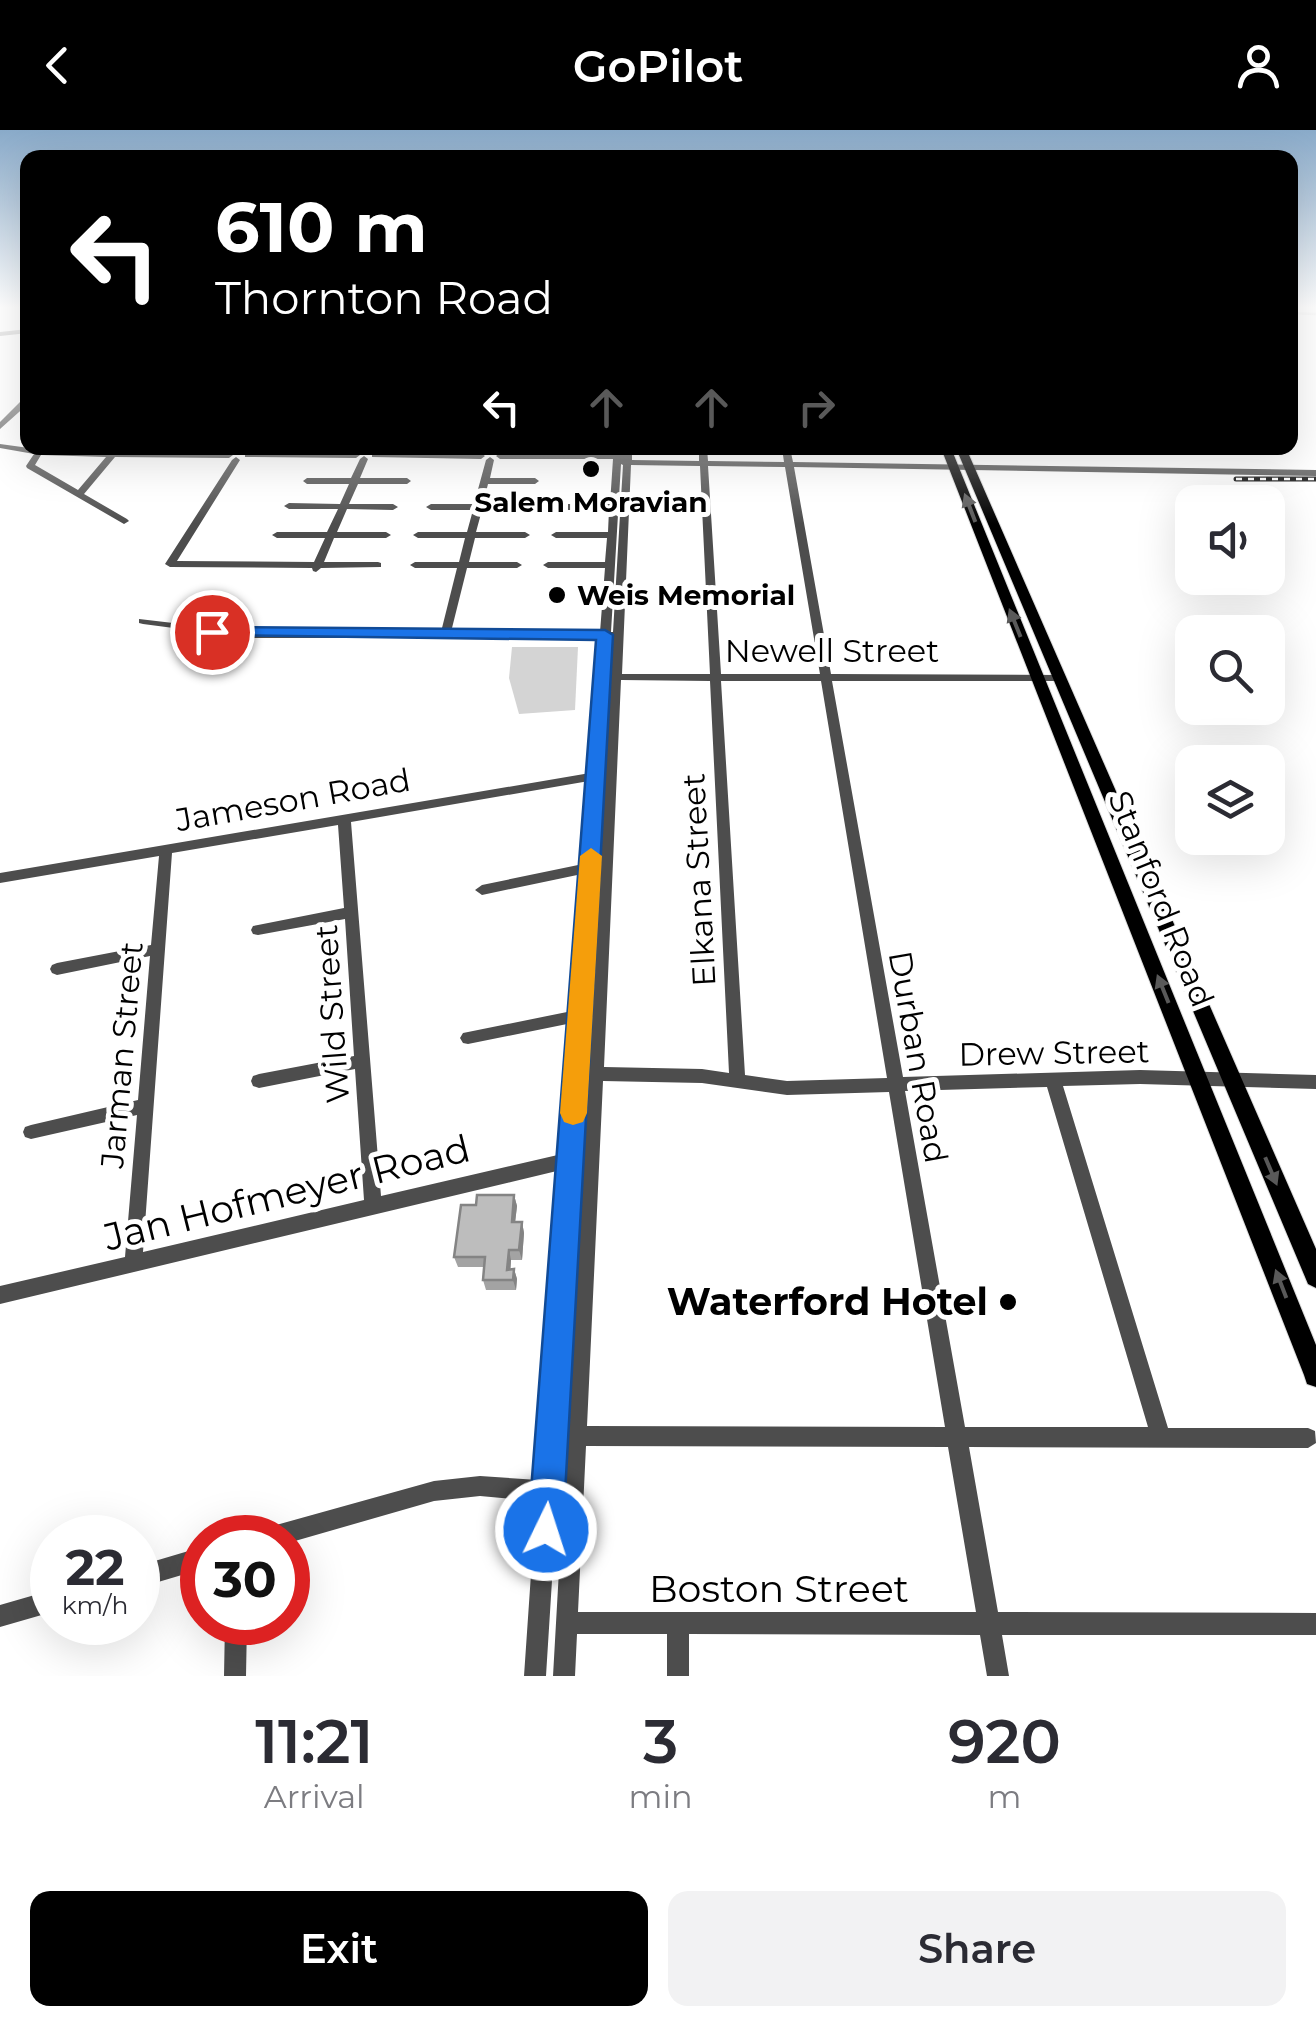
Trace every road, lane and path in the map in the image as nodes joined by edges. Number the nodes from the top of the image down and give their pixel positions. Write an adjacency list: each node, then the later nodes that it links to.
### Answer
1 (20, 407): 2 (street)
2 (0, 428)
3 (37, 455): 22 (street)
4 (111, 455): 22 (street)
5 (239, 455): 46 (street)
6 (366, 455): 17 (street)
7 (491, 455): 20 (street)
8 (622, 455): 13 (street); 30 (street); 49 (street)
9 (703, 455): 13 (street, Elkana Street)
10 (786, 455): 13 (street); 14 (street); 52 (street, Durban Road)
11 (949, 455): 14 (main road, Stanford Road)
12 (965, 455): 15 (main road, Stanford Road)
13 (704, 464): 51 (street, Elkana Street)
14 (953, 466): 15 (street); 53 (main road, Stanford Road, one-way to 14)
15 (970, 468): 16 (street); 54 (main road, Stanford Road)
16 (1316, 473)
17 (354, 480): 18 (street); 19 (street); 24 (street)
18 (308, 481)
19 (407, 481)
20 (484, 481): 21 (street); 27 (street)
21 (535, 481)
22 (80, 493): 31 (street)
23 (290, 506): 24 (street)
24 (343, 507): 25 (street); 32 (street)
25 (393, 507)
26 (431, 507): 27 (street)
27 (478, 507): 28 (street); 34 (street)
28 (527, 507)
29 (566, 507): 30 (street)
30 (614, 507): 39 (street)
31 (124, 522)
32 (331, 534): 33 (street); 35 (street); 46 (street)
33 (386, 534)
34 (471, 534): 36 (street); 37 (street); 43 (street)
35 (277, 535)
36 (418, 535)
37 (526, 535)
38 (556, 535): 39 (street)
39 (612, 535): 45 (street)
40 (548, 564): 45 (street)
41 (378, 565): 46 (street)
42 (415, 565): 43 (street)
43 (463, 565): 44 (street); 48 (street)
44 (518, 565)
45 (610, 565): 49 (street)
46 (317, 567)
47 (143, 621): 48 (street)
48 (446, 635): 49 (street)
49 (612, 635): 50 (street)
50 (610, 677): 51 (street, Newell Street); 55 (street); 68 (street)
51 (715, 678): 52 (street, Newell Street); 70 (street, Elkana Street)
52 (825, 678): 53 (street, Newell Street); 75 (street, Durban Road)
53 (1037, 678): 54 (street, Newell Street); 69 (main road, Stanford Road, one-way to 53)
54 (1060, 678): 73 (main road, Stanford Road)
55 (596, 776): 56 (street, Jameson Road); 58 (street)
56 (344, 818): 57 (street, Jameson Road); 61 (street, Wild Street)
57 (166, 850): 59 (street, Jameson Road); 63 (street, Jarman Street)
58 (590, 868): 60 (street); 65 (street)
59 (0, 878)
60 (482, 890)
61 (352, 912): 62 (street); 67 (street, Wild Street)
62 (258, 930)
63 (158, 950): 64 (street); 76 (street, Jarman Street)
64 (57, 969)
65 (582, 1015): 66 (street); 68 (street)
66 (468, 1038)
67 (364, 1061): 72 (street); 80 (street, Wild Street)
68 (585, 1074): 70 (street, Drew Street); 78 (street); 79 (street)
69 (1200, 1079): 71 (street, Drew Street); 73 (street, Drew Street); 84 (main road, Stanford Road, one-way to 69)
70 (738, 1080): 75 (street, Drew Street)
71 (1053, 1080): 75 (street, Drew Street); 86 (street)
72 (259, 1081)
73 (1233, 1081): 74 (street, Drew Street); 82 (main road, Stanford Road, one-way to 82)
74 (1316, 1082)
75 (894, 1085): 88 (street, Durban Road)
76 (145, 1106): 77 (street); 81 (street, Jarman Street)
77 (31, 1132)
78 (590, 1156): 79 (street, Jan Hofmeyer Road); 85 (street)
79 (570, 1159): 80 (street, Jan Hofmeyer Road); 89 (street)
80 (374, 1206): 81 (street, Jan Hofmeyer Road)
81 (133, 1264): 83 (street, Jan Hofmeyer Road)
82 (1316, 1276)
83 (0, 1295)
84 (1316, 1375)
85 (575, 1436): 88 (street); 94 (street)
86 (1162, 1437): 87 (street); 88 (street)
87 (1308, 1438)
88 (958, 1440): 96 (street, Durban Road)
89 (548, 1491): 90 (street); 99 (street)
90 (310, 1526)
91 (30, 1607): 92 (street)
92 (0, 1616)
93 (678, 1622): 94 (street, Boston Street); 96 (street, Boston Street); 101 (street)
94 (567, 1623): 100 (street)
95 (1316, 1624): 96 (street, Boston Street)
96 (990, 1626): 102 (street, Durban Road)
97 (236, 1645): 98 (street)
98 (235, 1676)
99 (535, 1676)
100 (564, 1676)
101 (678, 1676)
102 (998, 1676)

